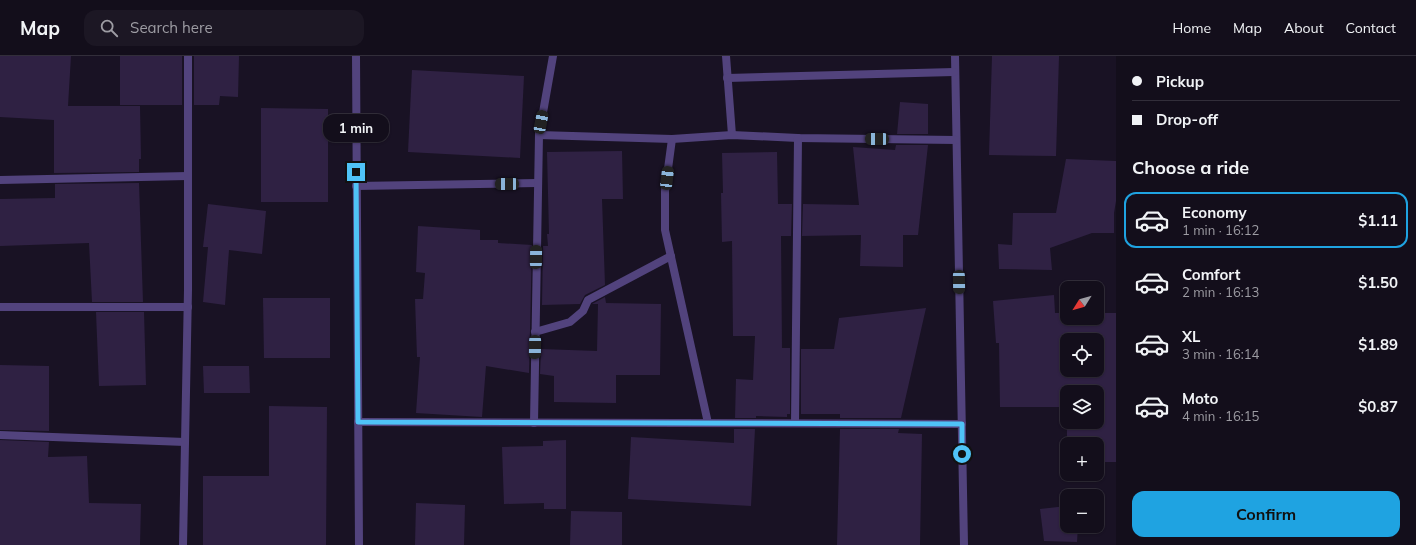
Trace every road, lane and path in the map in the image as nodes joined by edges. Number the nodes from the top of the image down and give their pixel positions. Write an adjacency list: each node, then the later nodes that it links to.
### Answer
1 (188, 56): 13 (street)
2 (356, 56): 16 (street)
3 (553, 56): 8 (street)
4 (726, 56): 7 (street)
5 (954, 56): 6 (street)
6 (954, 72): 7 (street); 12 (street)
7 (727, 78): 9 (street)
8 (539, 135): 10 (street); 15 (street)
9 (732, 135): 10 (street); 11 (street)
10 (672, 138): 17 (street)
11 (798, 138): 12 (street); 24 (street)
12 (956, 140): 25 (street)
13 (188, 176): 14 (street); 19 (street)
14 (0, 180)
15 (537, 183): 16 (street); 20 (street)
16 (356, 186): 21 (street)
17 (671, 256): 20 (street); 23 (street)
18 (0, 307): 19 (street)
19 (188, 307): 27 (street)
20 (535, 332): 22 (street)
21 (358, 422): 22 (street); 29 (street)
22 (534, 423): 23 (street)
23 (708, 423): 24 (street)
24 (795, 423): 25 (street)
25 (962, 424): 30 (street)
26 (0, 435): 27 (street)
27 (185, 442): 28 (street)
28 (183, 545)
29 (359, 545)
30 (964, 545)

